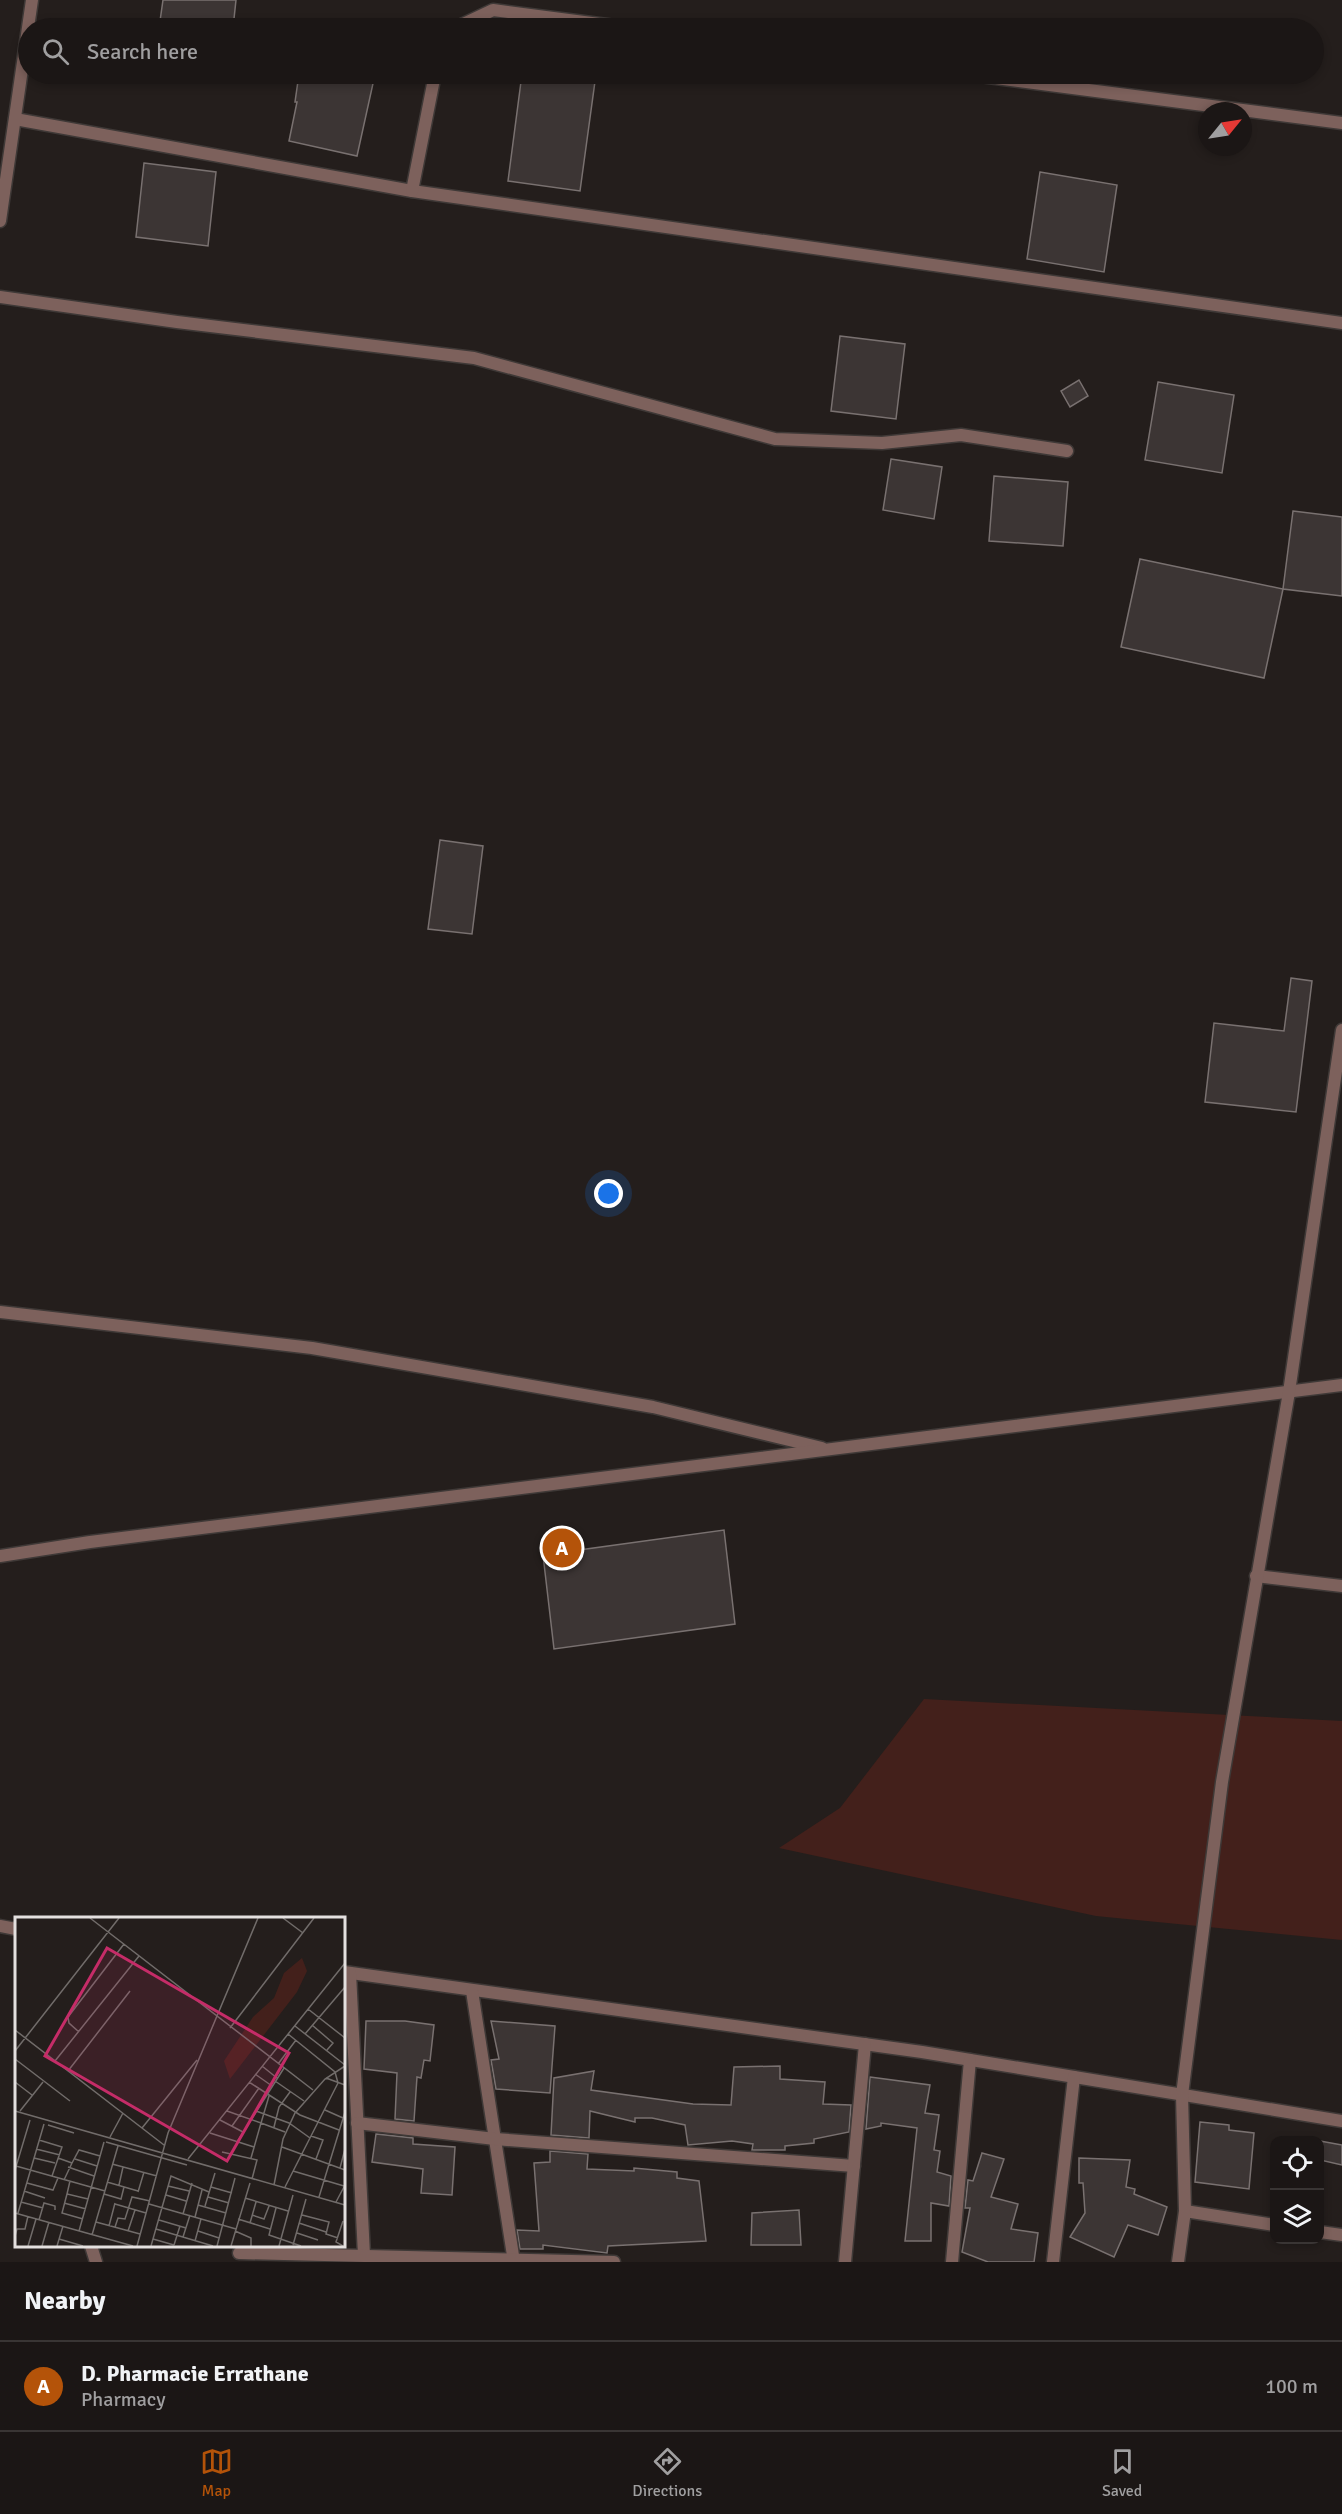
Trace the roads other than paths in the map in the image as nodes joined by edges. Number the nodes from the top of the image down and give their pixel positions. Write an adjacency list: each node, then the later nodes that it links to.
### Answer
1 (32, 0): 2 (street)
2 (29, 18)
3 (476, 18): 4 (street)
4 (554, 18)
5 (20, 84): 8 (street)
6 (433, 84): 10 (street)
7 (1042, 84): 9 (street)
8 (15, 119): 10 (street); 11 (street)
9 (1342, 123)
10 (412, 191): 13 (street)
11 (0, 221)
12 (0, 297): 14 (street)
13 (1342, 323)
14 (1067, 451)
15 (1342, 1030): 18 (street)
16 (0, 1312): 19 (street)
17 (1342, 1385): 18 (street)
18 (1289, 1392): 19 (street); 21 (street)
19 (829, 1449): 20 (street)
20 (0, 1556)
21 (1256, 1576): 22 (street); 30 (street)
22 (1342, 1586)
23 (0, 1926): 24 (street)
24 (15, 1932)
25 (347, 1972): 26 (street); 32 (street)
26 (472, 1991): 27 (street); 33 (street)
27 (866, 2044): 28 (street); 34 (street)
28 (970, 2060): 29 (street); 47 (street)
29 (1074, 2077): 30 (street); 48 (street)
30 (1182, 2096): 31 (street); 35 (street)
31 (1342, 2121)
32 (357, 2123): 33 (street); 41 (street)
33 (495, 2139): 34 (street); 43 (street)
34 (854, 2166): 46 (street)
35 (1185, 2211): 36 (street); 49 (street)
36 (1270, 2224)
37 (1324, 2233): 38 (street)
38 (1342, 2235)
39 (91, 2247): 44 (street)
40 (239, 2253): 41 (street)
41 (364, 2255): 42 (street)
42 (406, 2259): 43 (street)
43 (514, 2260): 45 (street)
44 (96, 2262)
45 (614, 2262)
46 (845, 2262)
47 (952, 2262)
48 (1053, 2262)
49 (1178, 2262)

